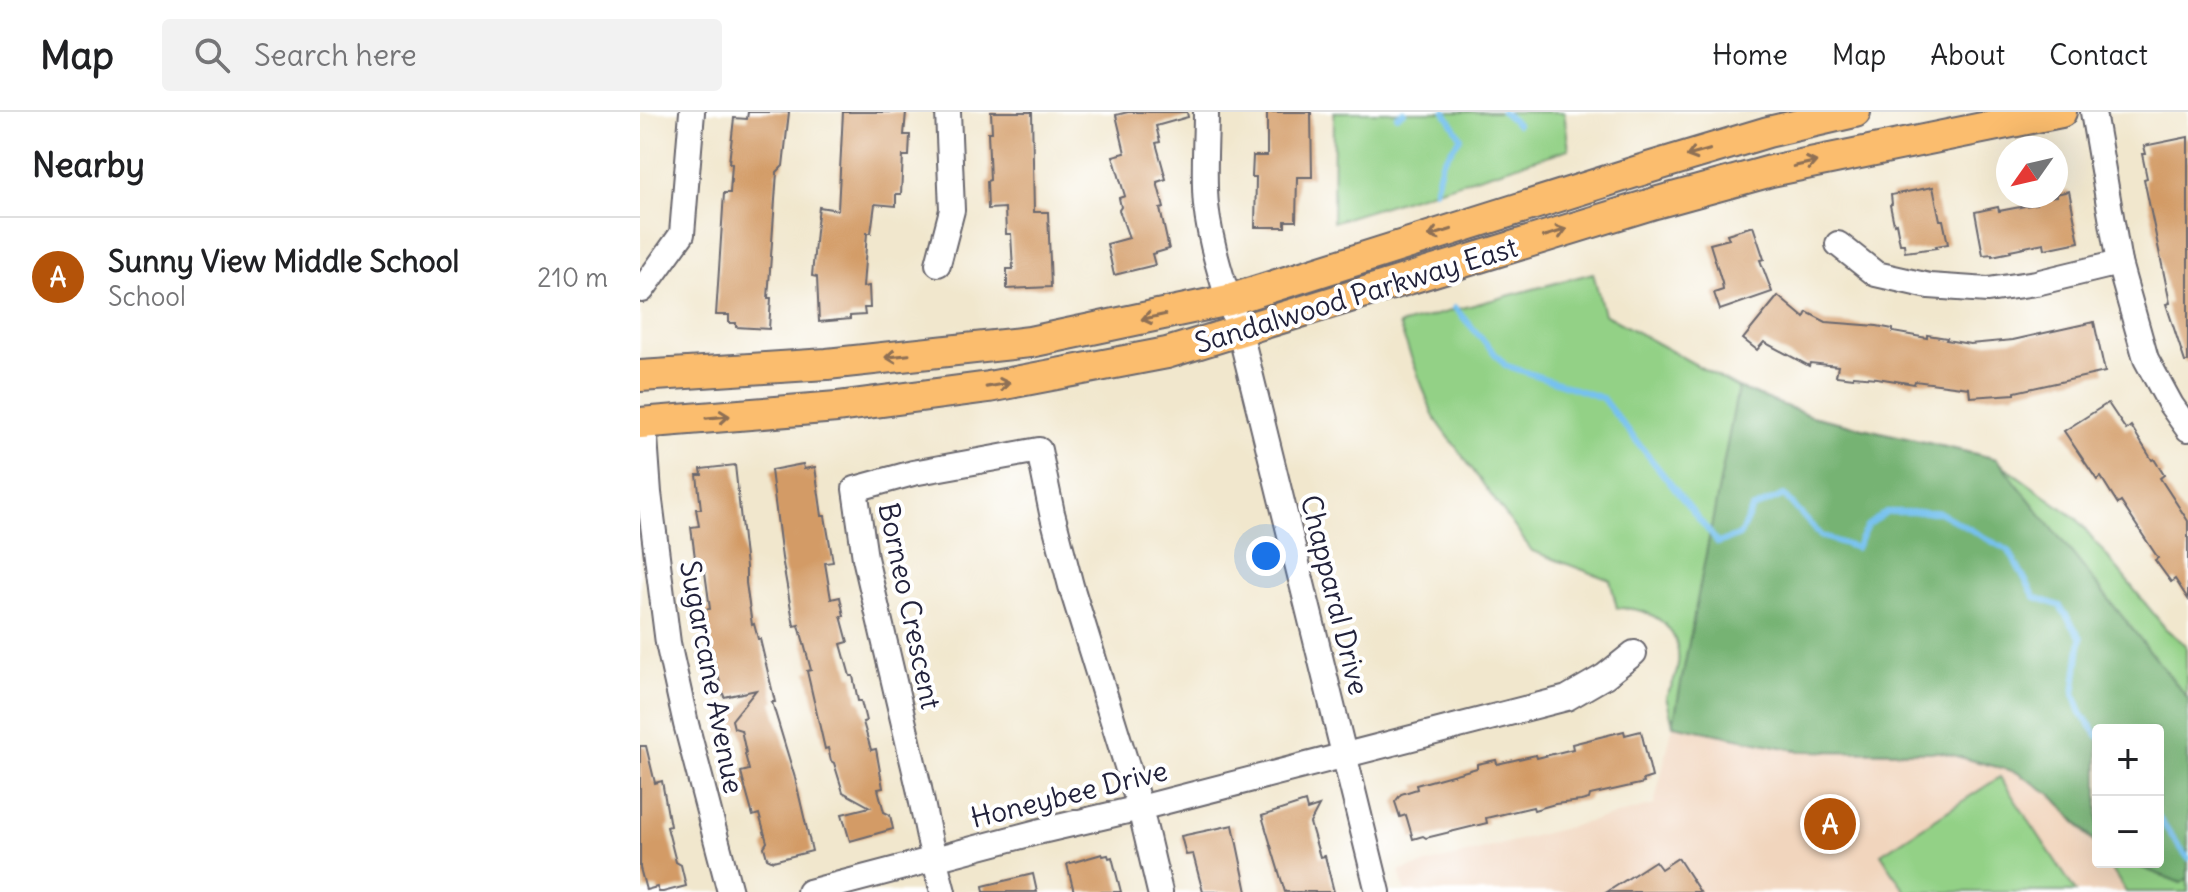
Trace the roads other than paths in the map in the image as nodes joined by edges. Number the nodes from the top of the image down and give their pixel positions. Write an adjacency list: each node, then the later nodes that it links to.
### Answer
1 (692, 112): 10 (street)
2 (948, 112): 9 (street)
3 (1206, 112): 11 (street, Chapparal Drive)
4 (1855, 112): 11 (main road, Sandalwood Parkway East, one-way to 11)
5 (2061, 112): 11 (main road, Sandalwood Parkway East, one-way to 5)
6 (2093, 112): 8 (street)
7 (1838, 244): 8 (street)
8 (2119, 263): 14 (street)
9 (938, 264)
10 (642, 290)
11 (1234, 315): 12 (main road, Sandalwood Parkway East, one-way to 12); 13 (main road, Sandalwood Parkway East, one-way to 11); 16 (street, Chapparal Drive)
12 (640, 376)
13 (642, 423): 19 (street, Sugarcane Avenue)
14 (2188, 429)
15 (1634, 653): 16 (street, Honeybee Drive)
16 (1344, 756): 17 (street, Honeybee Drive); 23 (street, Chapparal Drive)
17 (1140, 808): 18 (street, Honeybee Drive); 18 (street, Borneo Crescent); 22 (street)
18 (934, 860): 20 (street, Honeybee Drive); 21 (street)
19 (730, 892)
20 (809, 892)
21 (943, 892)
22 (1160, 892)
23 (1378, 892)

